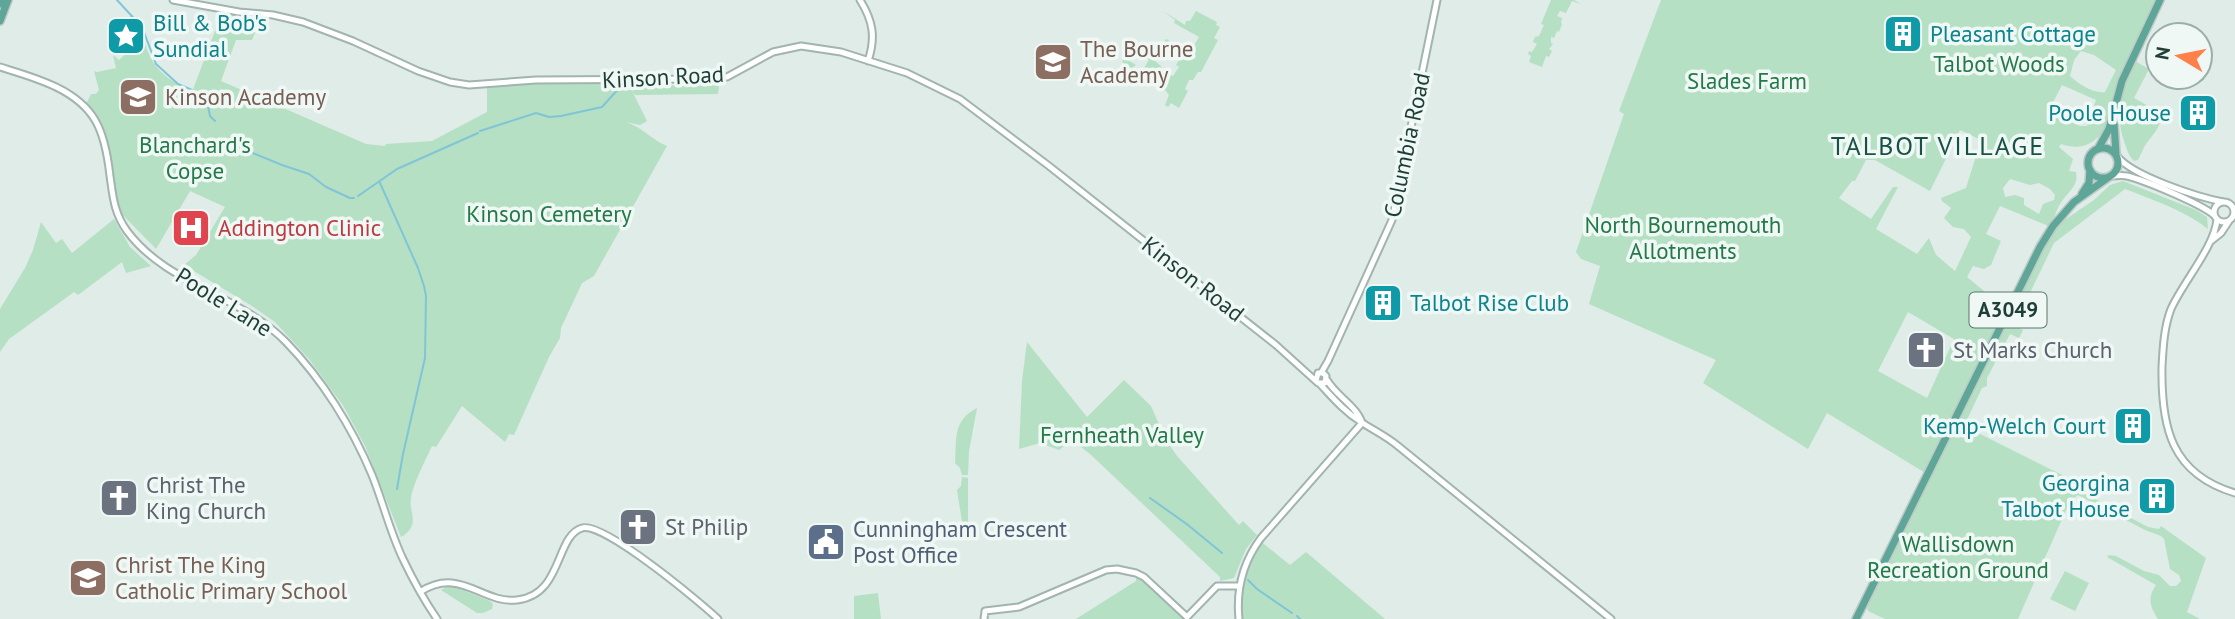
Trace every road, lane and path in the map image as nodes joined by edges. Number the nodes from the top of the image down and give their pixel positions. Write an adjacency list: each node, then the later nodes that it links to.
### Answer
1 (8, 0): 6 (main road)
2 (173, 0): 7 (street, Kinson Road)
3 (860, 0): 7 (street)
4 (1437, 0): 20 (street, Columbia Road)
5 (2161, 0): 9 (main road)
6 (0, 21)
7 (868, 61): 20 (street, Kinson Road)
8 (0, 67): 24 (street, Poole Lane)
9 (2113, 115): 10 (main road); 11 (main road)
10 (2098, 149): 11 (main road); 12 (main road)
11 (2116, 155): 13 (main road); 15 (street)
12 (2090, 169): 13 (main road); 14 (main road, A3049)
13 (2110, 176): 14 (main road, A3049); 17 (street)
14 (2080, 198): 30 (main road, A3049)
15 (2223, 202): 16 (street); 17 (street)
16 (2234, 211): 18 (street)
17 (2216, 218): 18 (street); 19 (street)
18 (2231, 220): 19 (street)
19 (2209, 243): 22 (street)
20 (1321, 378): 21 (street)
21 (1362, 423): 23 (street); 29 (street)
22 (2235, 493)
23 (1240, 586): 27 (street); 28 (street)
24 (420, 592): 25 (street, Poole Lane); 26 (street)
25 (437, 619)
26 (718, 619)
27 (984, 619)
28 (1239, 619)
29 (1611, 619)
30 (1856, 619)

